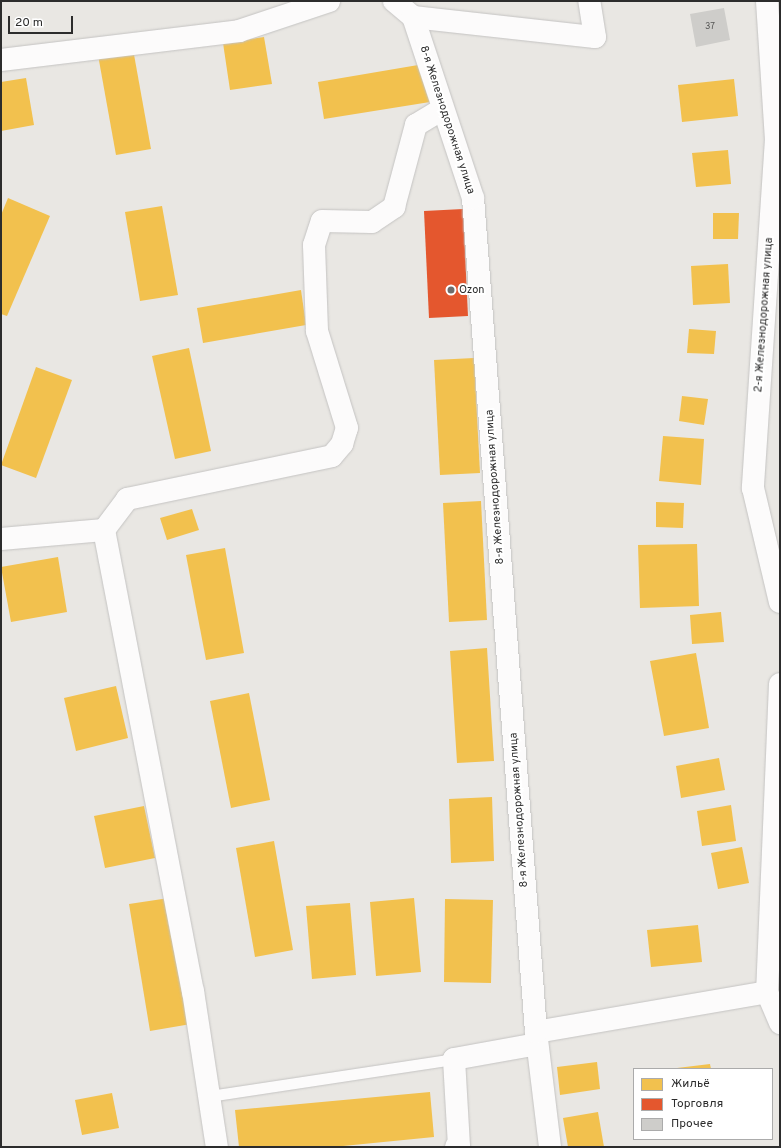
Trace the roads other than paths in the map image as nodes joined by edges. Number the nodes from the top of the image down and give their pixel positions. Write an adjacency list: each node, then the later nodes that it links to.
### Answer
1 (329, 1): 7 (street)
2 (394, 1): 5 (street)
3 (589, 1): 5 (street)
4 (767, 1): 6 (street, 2-я Железнодорожная улица)
5 (413, 17): 8 (street, 8-я Железнодорожная улица)
6 (775, 55): 11 (street, 2-я Железнодорожная улица)
7 (1, 60)
8 (442, 109): 9 (street); 15 (street, 8-я Железнодорожная улица)
9 (104, 530): 10 (street); 17 (street)
10 (1, 539)
11 (780, 602)
12 (780, 684): 13 (street)
13 (767, 992): 14 (street); 15 (street)
14 (780, 1023)
15 (536, 1038): 16 (street); 20 (street, 8-я Железнодорожная улица)
16 (454, 1059): 17 (lane); 19 (street)
17 (209, 1096): 18 (street)
18 (217, 1147)
19 (456, 1147)
20 (550, 1147)

